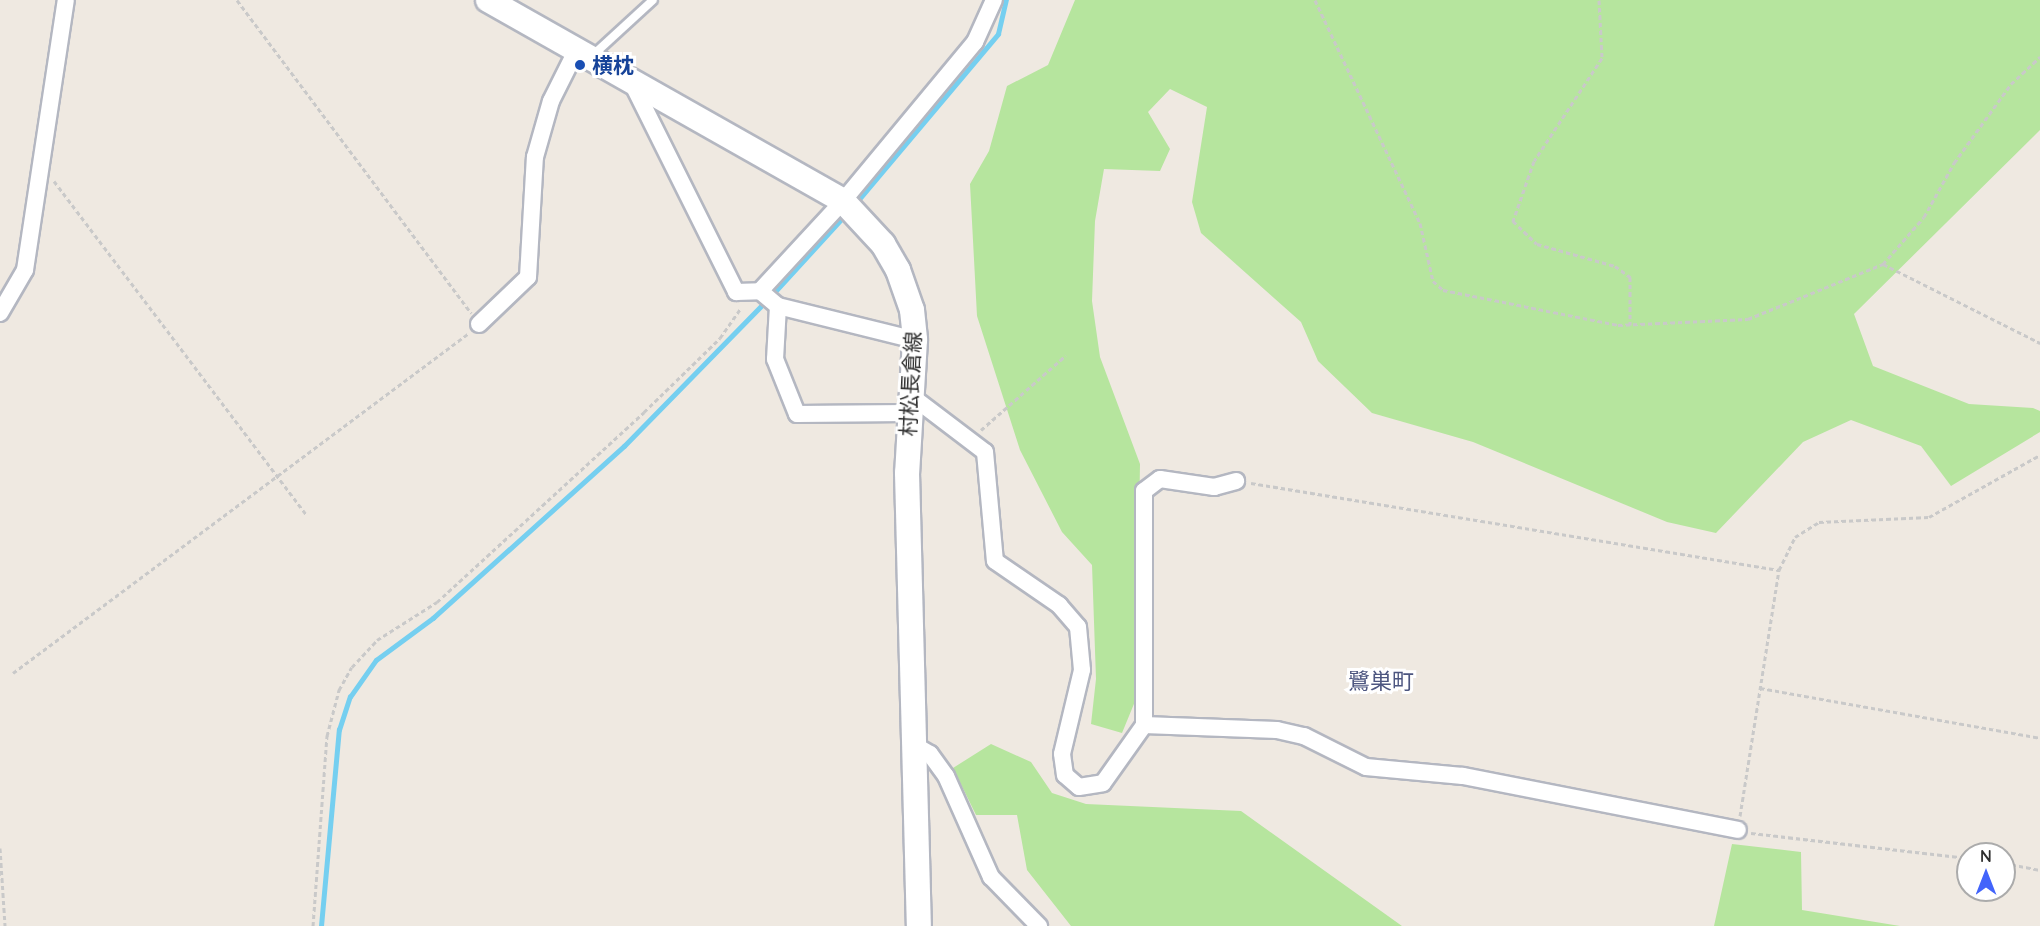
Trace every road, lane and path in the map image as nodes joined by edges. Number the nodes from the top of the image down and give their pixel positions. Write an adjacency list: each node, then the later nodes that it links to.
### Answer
1 (66, 0): 11 (street)
2 (237, 0): 17 (path)
3 (488, 0): 8 (main road, 村松長倉線)
4 (653, 0): 8 (lane)
5 (994, 0): 12 (street)
6 (1315, 0): 18 (path)
7 (1599, 0): 18 (path)
8 (584, 53): 10 (main road, 村松長倉線); 17 (street)
9 (2040, 57): 13 (path)
10 (631, 81): 12 (main road, 村松長倉線); 14 (street)
11 (40, 163): 16 (street); 25 (path)
12 (843, 201): 14 (street); 19 (main road, 村松長倉線)
13 (1883, 264): 18 (path); 20 (path)
14 (760, 291): 15 (street); 40 (path)
15 (778, 306): 19 (street); 22 (street)
16 (0, 313)
17 (479, 324): 25 (path)
18 (1630, 326)
19 (915, 340): 22 (main road, 村松長倉線)
20 (2040, 343)
21 (1066, 355): 23 (path)
22 (909, 404): 23 (street); 33 (main road, 村松長倉線)
23 (973, 438): 31 (street)
24 (2040, 455): 28 (path)
25 (278, 475): 27 (path); 29 (path)
26 (1236, 481): 28 (path); 31 (street)
27 (306, 514)
28 (1779, 570): 30 (path)
29 (14, 673)
30 (1761, 688): 32 (path); 34 (path)
31 (1144, 724): 34 (street)
32 (2040, 738)
33 (916, 746): 41 (main road, 村松長倉線); 42 (street)
34 (1738, 830): 36 (path)
35 (0, 848): 39 (path)
36 (1956, 857)
37 (2016, 865): 38 (path)
38 (2040, 870)
39 (4, 926)
40 (313, 926)
41 (919, 926)
42 (1039, 926)

